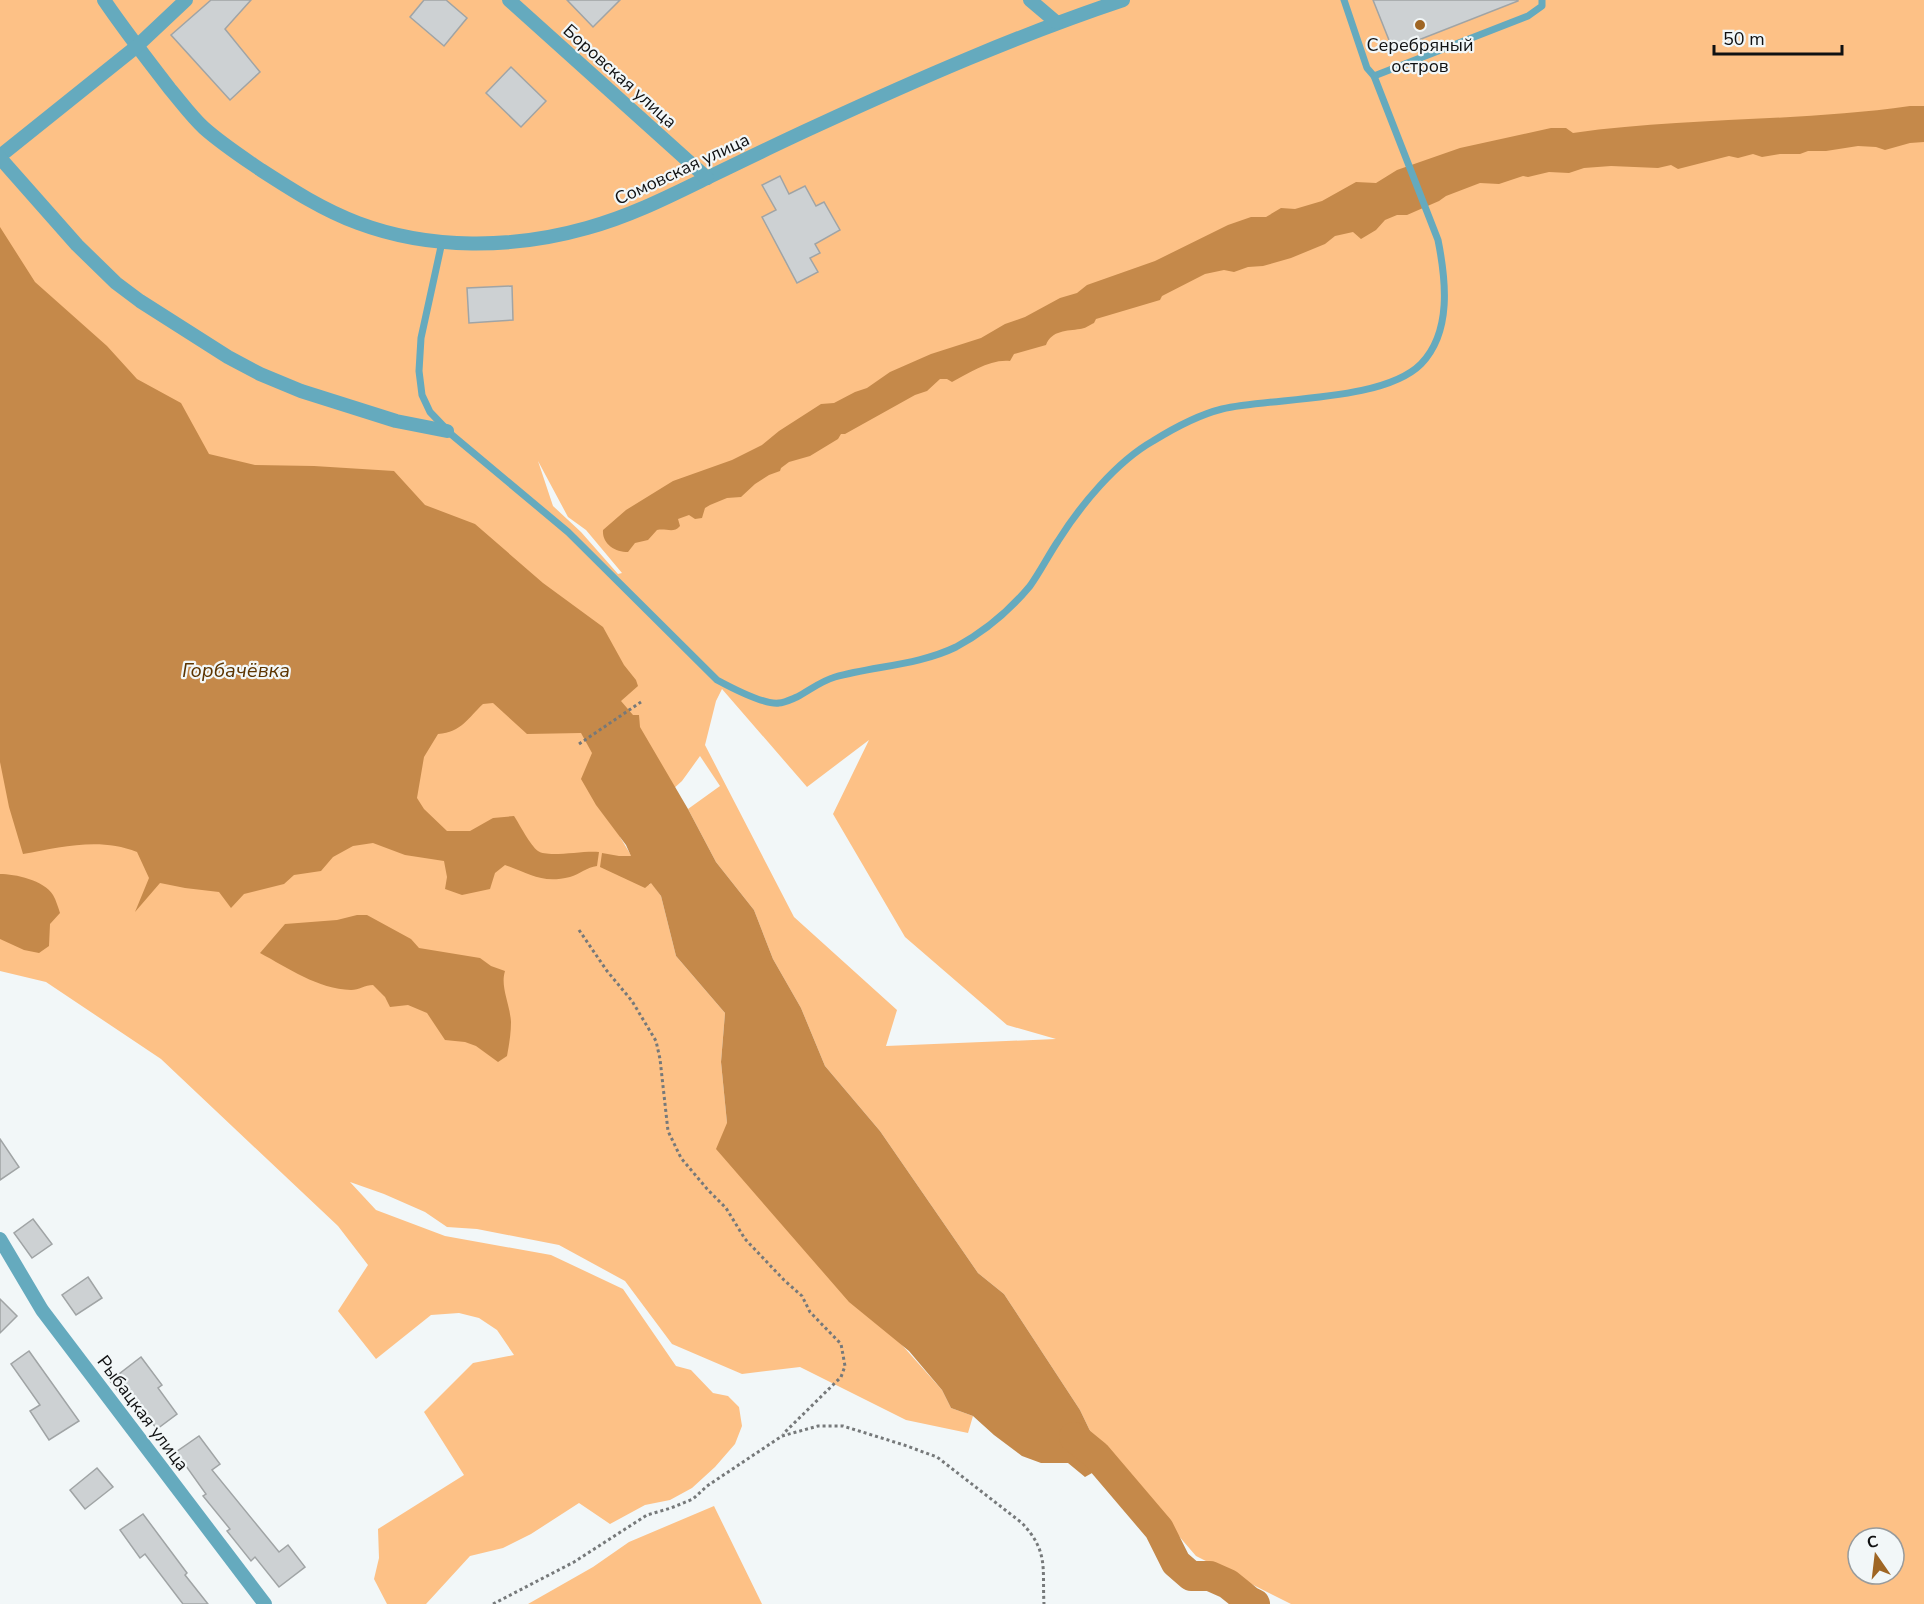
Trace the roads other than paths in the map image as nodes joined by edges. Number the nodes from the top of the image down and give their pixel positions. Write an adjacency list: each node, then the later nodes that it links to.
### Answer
1 (104, 0): 9 (street, Сомовская улица)
2 (186, 0): 9 (street)
3 (509, 0): 12 (street, Боровская улица)
4 (1030, 0): 8 (street)
5 (1123, 0): 8 (street, Сомовская улица)
6 (1344, 0): 10 (lane)
7 (1542, 0): 10 (lane)
8 (1056, 22): 12 (street, Сомовская улица)
9 (136, 47): 11 (street); 13 (street, Сомовская улица)
10 (1374, 76): 14 (lane)
11 (0, 157): 14 (street)
12 (707, 178): 13 (street, Сомовская улица)
13 (442, 243): 14 (lane)
14 (447, 431)
15 (0, 1239): 16 (street, Рыбацкая улица)
16 (265, 1604)

